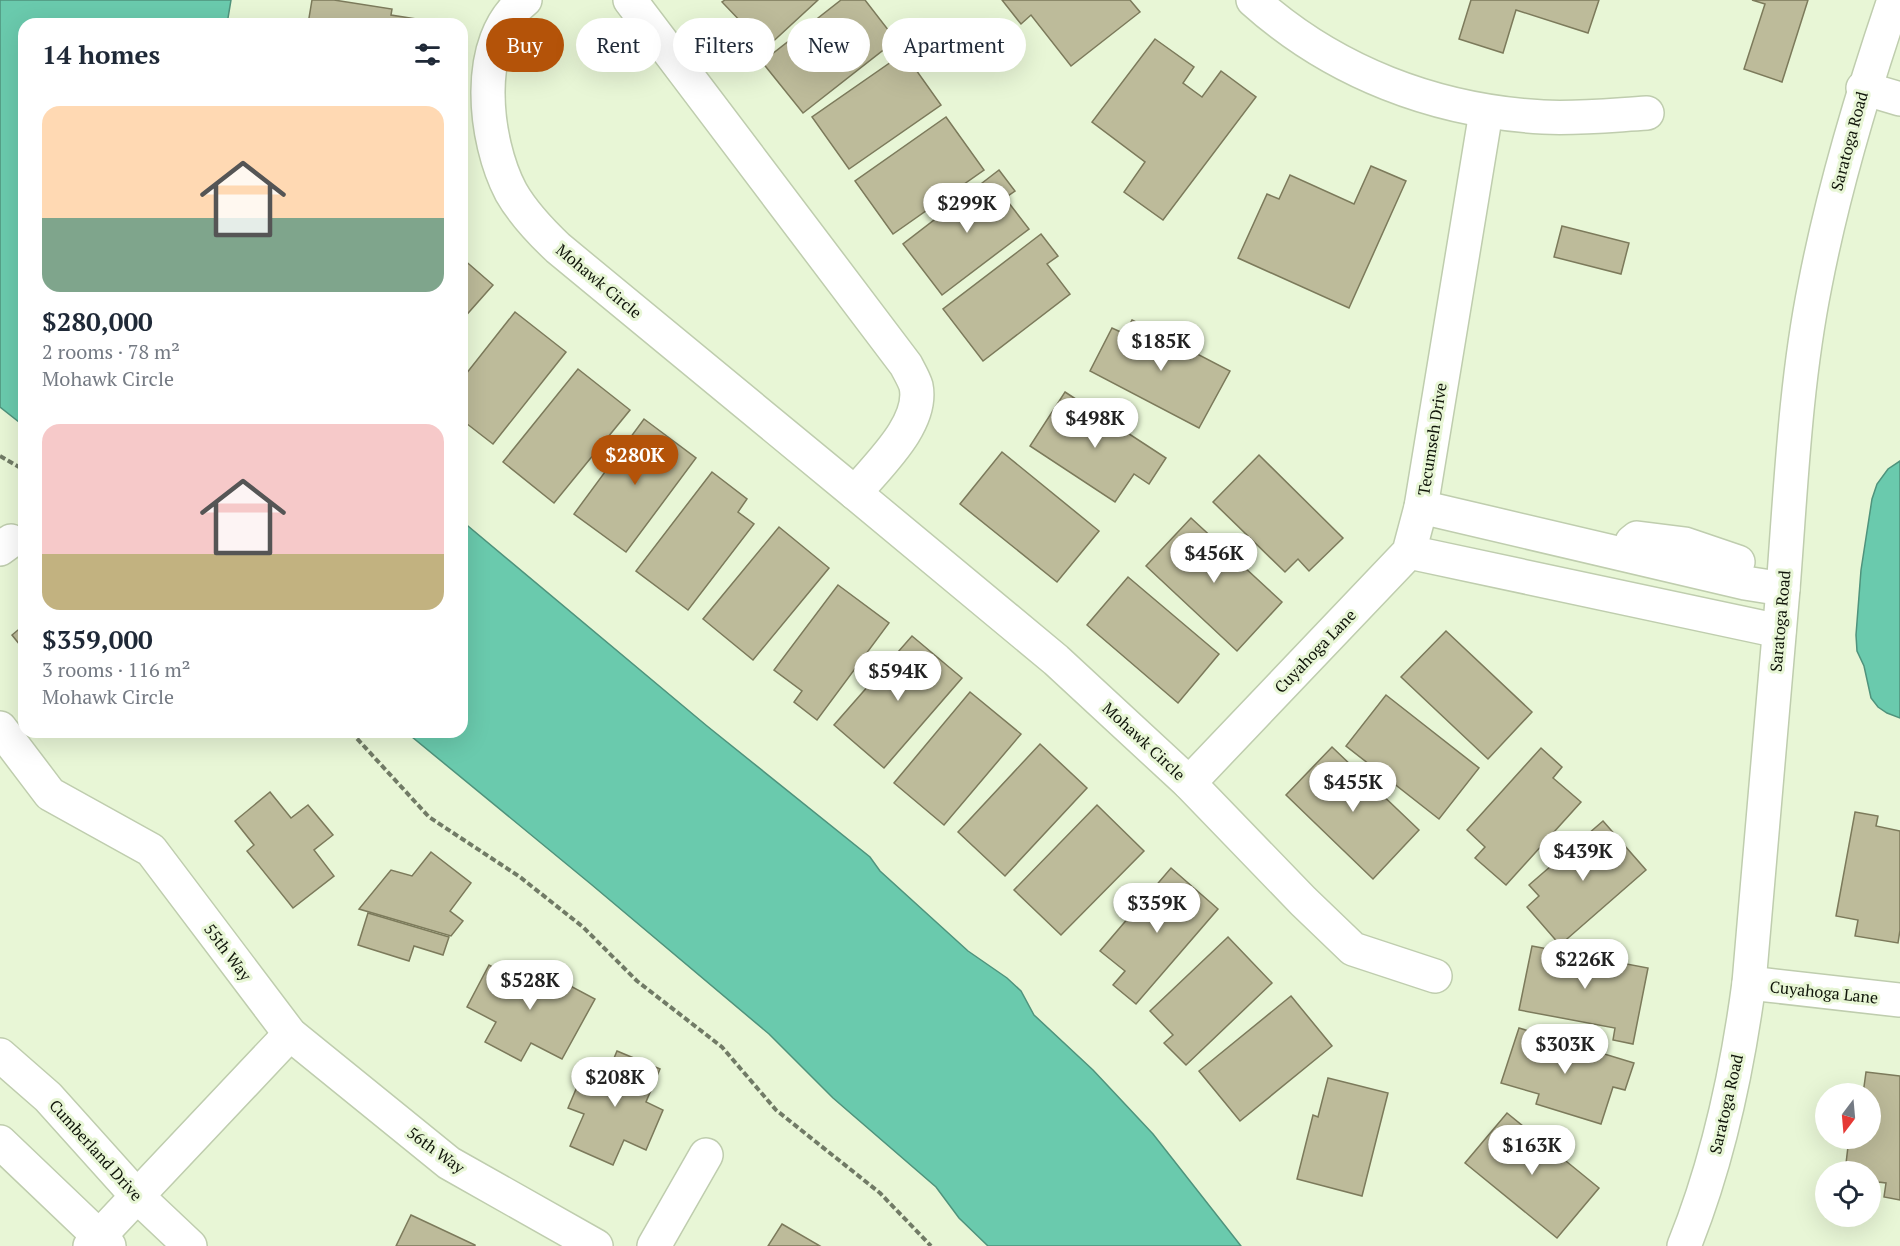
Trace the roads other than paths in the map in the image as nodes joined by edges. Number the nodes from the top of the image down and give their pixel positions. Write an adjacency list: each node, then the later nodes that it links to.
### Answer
1 (525, 0): 9 (street, Mohawk Circle)
2 (630, 0): 9 (street)
3 (1252, 0): 7 (street)
4 (1894, 0): 5 (street, Saratoga Road)
5 (1863, 88): 6 (street); 13 (street, Saratoga Road)
6 (1900, 99)
7 (1486, 112): 8 (street); 10 (street, Tecumseh Drive)
8 (1647, 113)
9 (855, 493): 17 (street, Mohawk Circle)
10 (1421, 507): 11 (street, Cuyahoga Lane); 12 (street, Tecumseh Drive)
11 (1409, 552): 14 (street); 17 (street, Cuyahoga Lane)
12 (1618, 553): 13 (street, Tecumseh Drive); 14 (street)
13 (1783, 589): 15 (street, Saratoga Road)
14 (1609, 594): 15 (street)
15 (1779, 631): 19 (street, Saratoga Road)
16 (0, 728): 21 (street, 55th Way)
17 (1189, 783): 18 (street, Mohawk Circle)
18 (1435, 976)
19 (1749, 983): 20 (street, Cuyahoga Lane); 30 (street, Saratoga Road)
20 (1900, 1000)
21 (290, 1034): 25 (street); 28 (street, 56th Way)
22 (0, 1054): 25 (street, Cumberland Drive)
23 (0, 1142): 26 (street)
24 (706, 1155): 29 (street)
25 (137, 1196): 26 (street); 27 (street, Cumberland Drive)
26 (100, 1242)
27 (190, 1246)
28 (596, 1246)
29 (654, 1246)
30 (1684, 1246)

